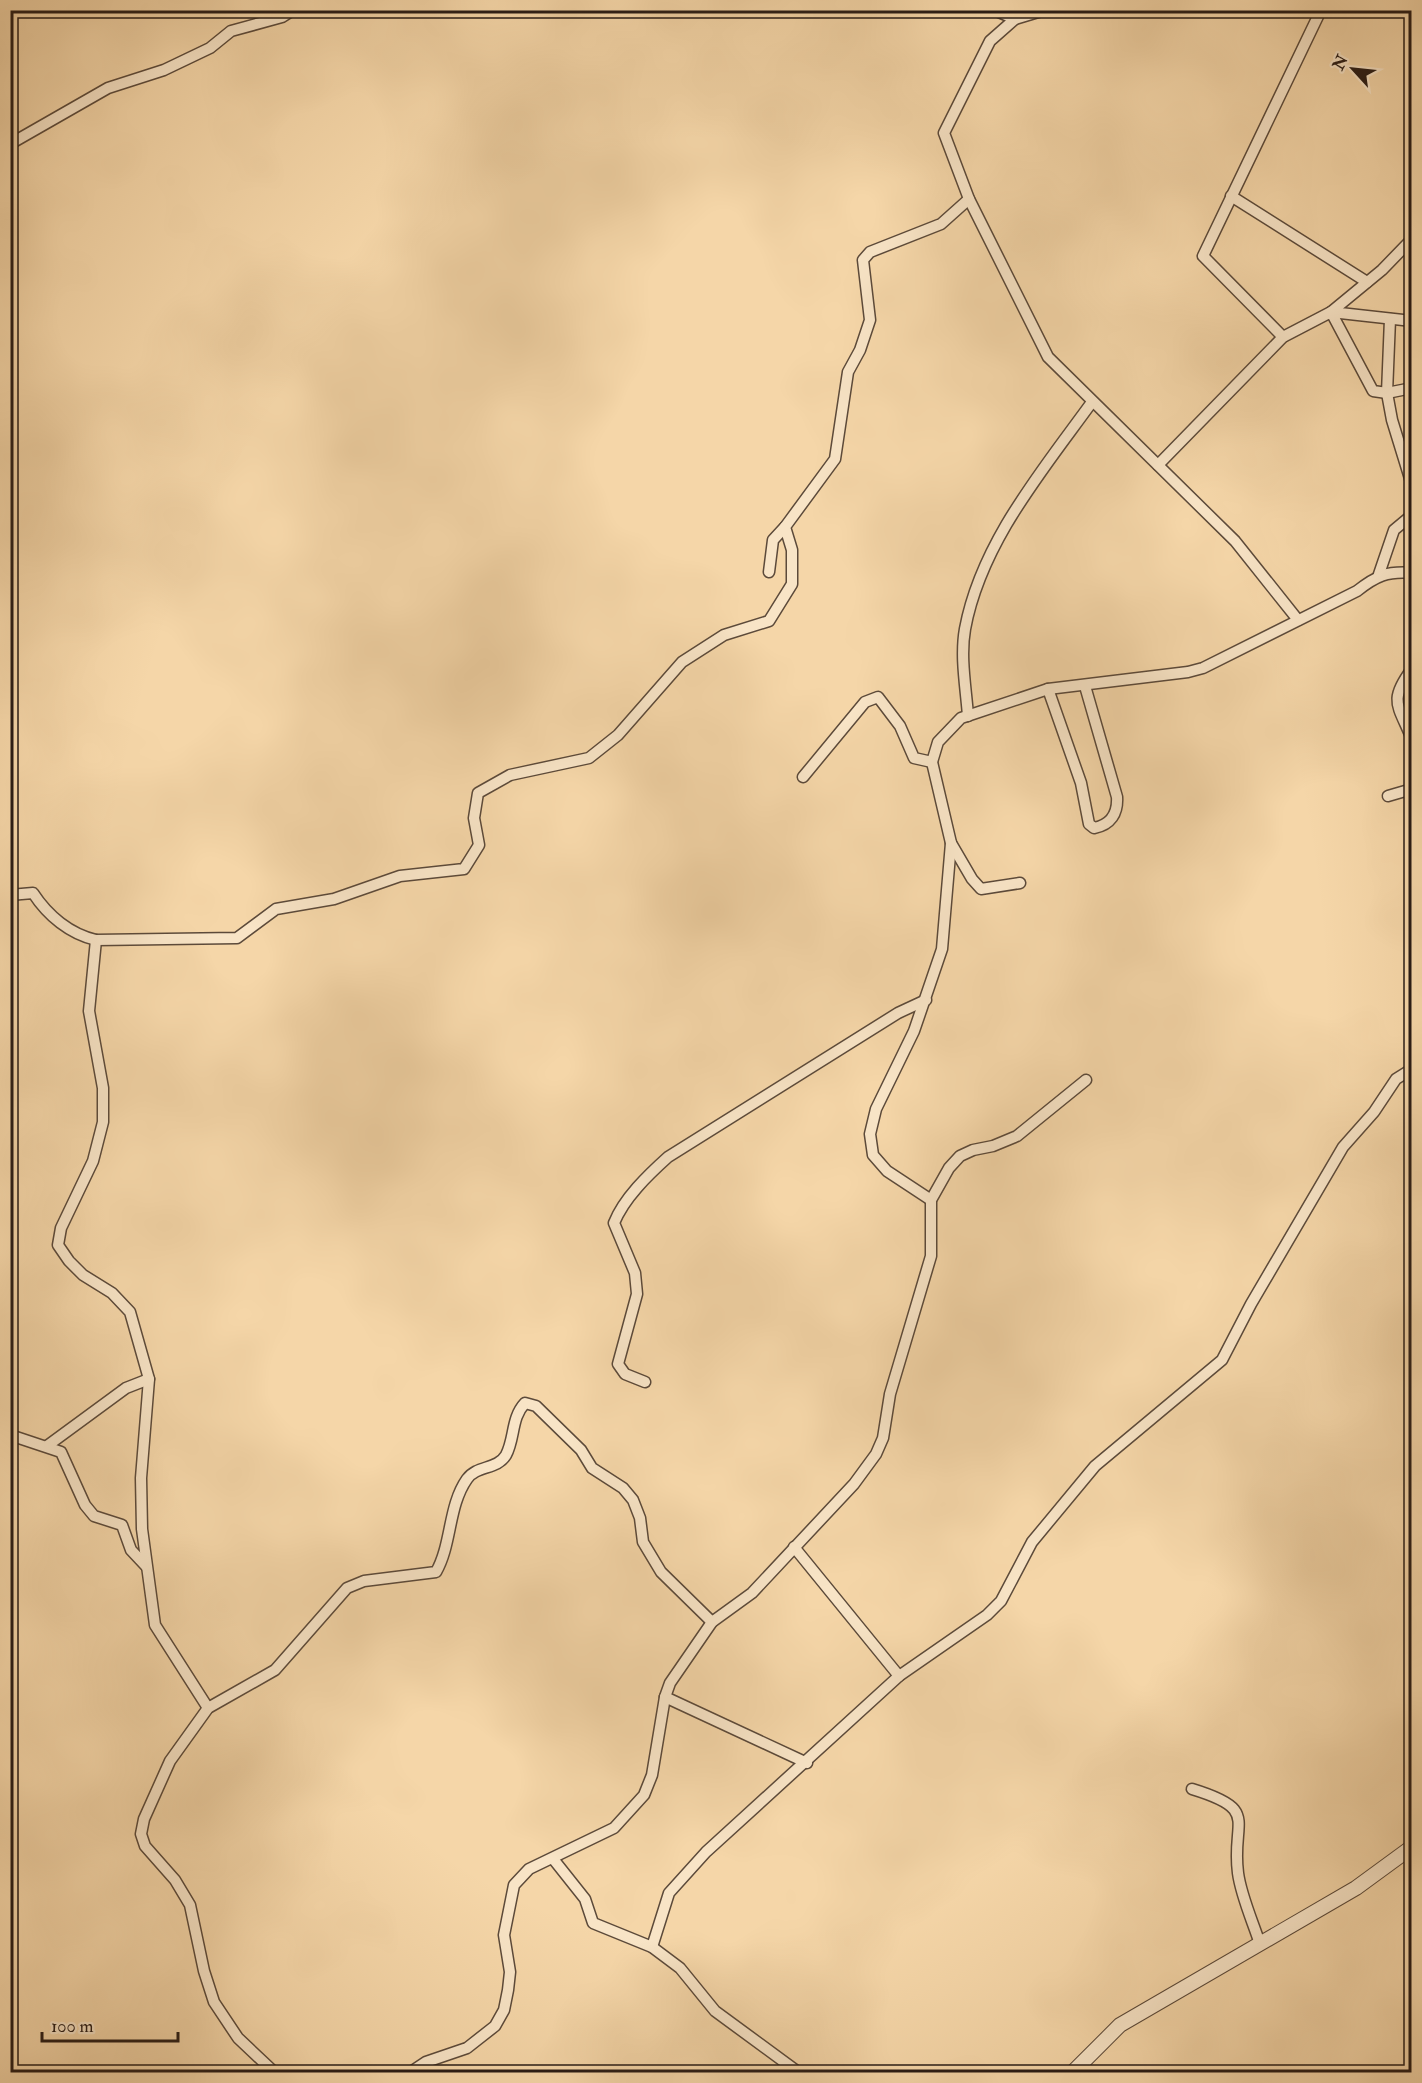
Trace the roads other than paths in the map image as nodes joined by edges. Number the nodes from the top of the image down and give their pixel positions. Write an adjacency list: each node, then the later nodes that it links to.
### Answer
1 (293, 10): 6 (street)
2 (994, 10): 5 (street)
3 (1045, 10): 5 (street)
4 (1321, 10): 7 (street)
5 (1015, 19): 8 (street)
6 (10, 144)
7 (1231, 196): 10 (street); 14 (street)
8 (969, 199): 17 (street); 21 (street)
9 (1412, 239): 10 (street)
10 (1367, 282): 11 (street)
11 (1331, 312): 12 (street); 14 (street); 16 (street)
12 (1390, 319): 13 (street); 16 (street)
13 (1412, 321)
14 (1283, 337): 18 (street)
15 (1412, 388): 16 (street)
16 (1387, 393): 19 (street)
17 (1092, 402): 18 (street); 29 (street)
18 (1158, 465): 25 (street)
19 (1412, 485)
20 (1412, 515): 24 (street)
21 (785, 527): 22 (street); 38 (street)
22 (768, 572)
23 (1412, 573): 24 (street)
24 (1379, 574): 25 (street)
25 (1298, 620): 27 (street)
26 (1412, 669): 30 (street)
27 (1085, 686): 28 (street); 28 (street)
28 (1048, 689): 29 (street)
29 (968, 716): 31 (street)
30 (1412, 739)
31 (932, 762): 32 (street); 35 (street)
32 (803, 777)
33 (1412, 789): 34 (street)
34 (1388, 796)
35 (951, 843): 36 (street); 39 (street)
36 (1020, 883)
37 (10, 895): 38 (street)
38 (96, 940): 43 (street)
39 (926, 1000): 42 (street); 44 (street)
40 (1412, 1069): 50 (street)
41 (1086, 1080): 42 (street)
42 (931, 1200): 47 (street)
43 (149, 1379): 46 (street); 48 (street)
44 (645, 1382)
45 (10, 1435): 46 (street)
46 (47, 1446): 48 (street)
47 (794, 1547): 49 (street); 50 (street)
48 (146, 1566): 52 (street)
49 (712, 1622): 51 (street); 52 (street)
50 (899, 1676): 53 (street)
51 (665, 1696): 53 (street); 56 (street)
52 (208, 1708): 59 (street)
53 (807, 1763): 58 (street)
54 (1192, 1789): 57 (street)
55 (1412, 1847): 57 (street)
56 (554, 1860): 58 (street); 60 (street)
57 (1260, 1944): 62 (street)
58 (652, 1947): 61 (street)
59 (274, 2073)
60 (411, 2073)
61 (798, 2073)
62 (1073, 2073)

